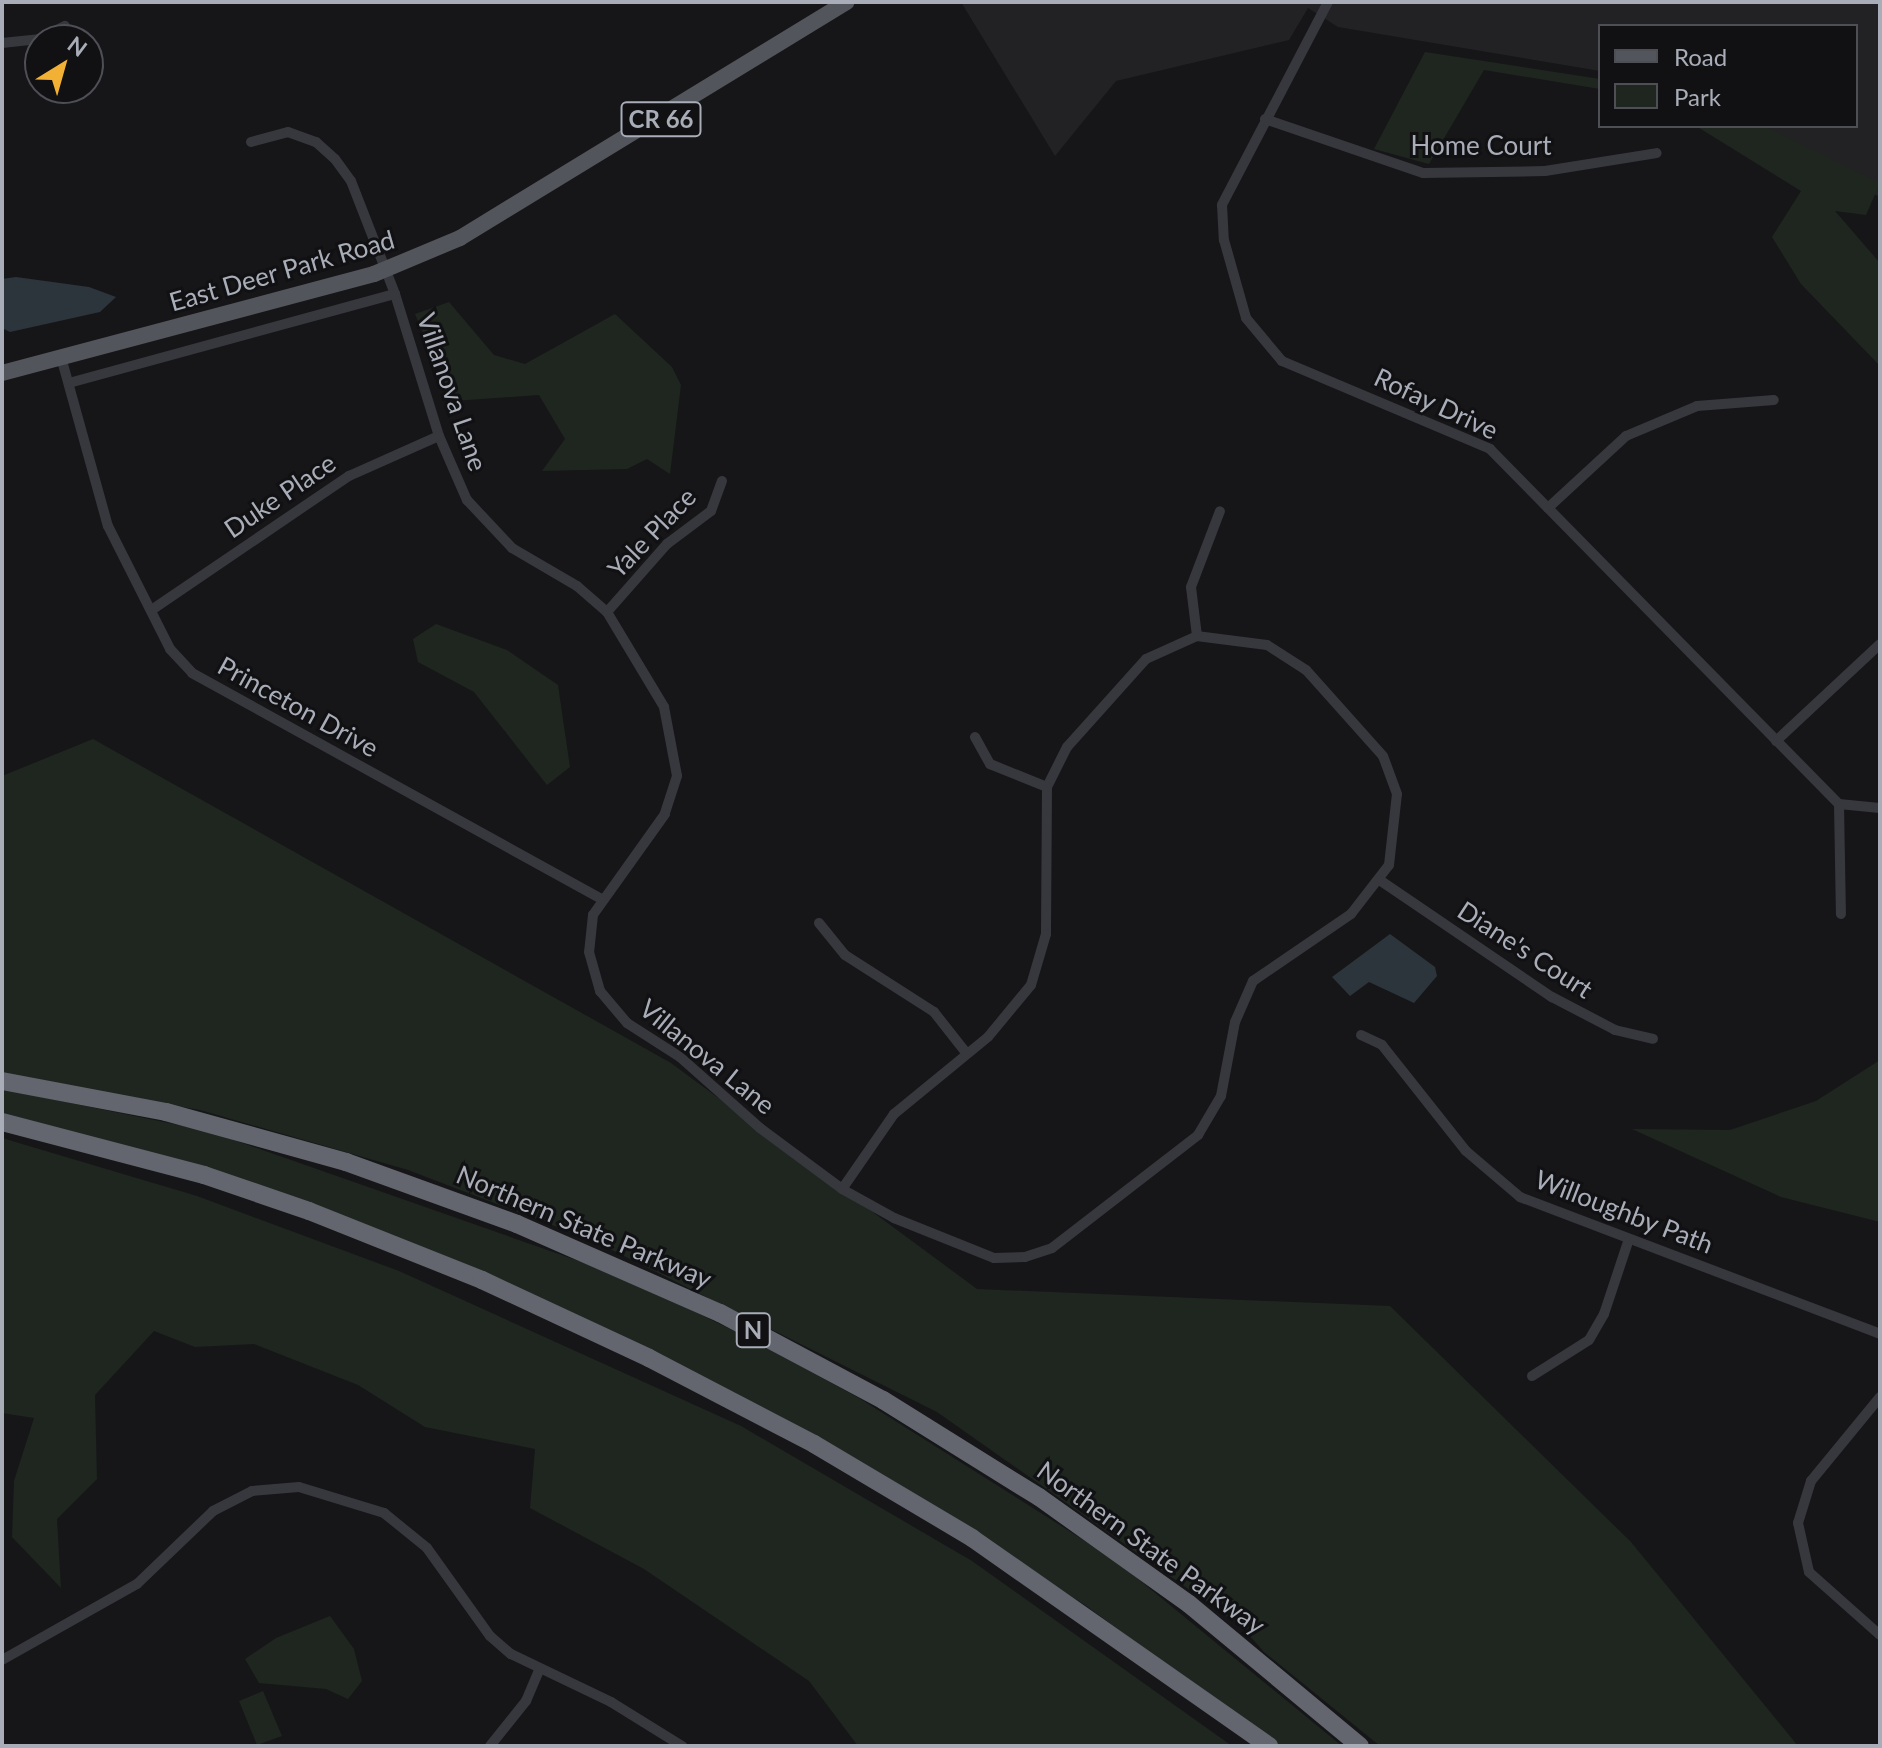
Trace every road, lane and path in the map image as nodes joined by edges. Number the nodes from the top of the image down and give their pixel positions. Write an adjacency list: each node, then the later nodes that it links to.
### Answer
1 (847, 2): 8 (main road, East Deer Park Road / CR 66)
2 (1328, 2): 5 (street, Rofay Drive)
3 (24, 41): 4 (street)
4 (2, 43)
5 (1265, 119): 7 (street, Home Court); 16 (street, Rofay Drive)
6 (251, 142): 8 (street, Villanova Lane)
7 (1657, 153)
8 (385, 270): 9 (street, Villanova Lane); 10 (main road, East Deer Park Road / CR 66)
9 (395, 294): 12 (street); 14 (street, Villanova Lane)
10 (61, 357): 11 (main road, East Deer Park Road / CR 66); 12 (street, Princeton Drive)
11 (2, 373)
12 (69, 383): 18 (street, Princeton Drive)
13 (1774, 400): 16 (street)
14 (439, 436): 18 (street, Duke Place); 19 (street, Villanova Lane)
15 (722, 481): 19 (street, Yale Place)
16 (1548, 508): 23 (street, Rofay Drive)
17 (1220, 511): 20 (street)
18 (153, 609): 28 (street, Princeton Drive)
19 (607, 612): 28 (street, Villanova Lane)
20 (1197, 636): 24 (street); 27 (street, Villanova Lane)
21 (1880, 644): 23 (street)
22 (975, 737): 24 (street)
23 (1776, 741): 25 (street, Rofay Drive)
24 (1047, 787): 33 (street)
25 (1839, 804): 26 (street); 29 (street)
26 (1880, 808)
27 (1381, 881): 32 (street, Diane's Court); 36 (street, Villanova Lane)
28 (602, 899): 36 (street, Villanova Lane)
29 (1841, 914)
30 (819, 923): 33 (street)
31 (1361, 1035): 37 (street, Willoughby Path)
32 (1653, 1039)
33 (967, 1054): 36 (street)
34 (2, 1081): 47 (highway, Northern State Parkway / N)
35 (2, 1122): 46 (highway)
36 (842, 1189)
37 (1628, 1242): 38 (street, Willoughby Path); 39 (street)
38 (1880, 1334)
39 (1532, 1376)
40 (1880, 1397): 41 (street)
41 (1880, 1635)
42 (2, 1660): 43 (street)
43 (539, 1670): 44 (street); 45 (street)
44 (490, 1746)
45 (682, 1746)
46 (1269, 1746)
47 (1360, 1746)

